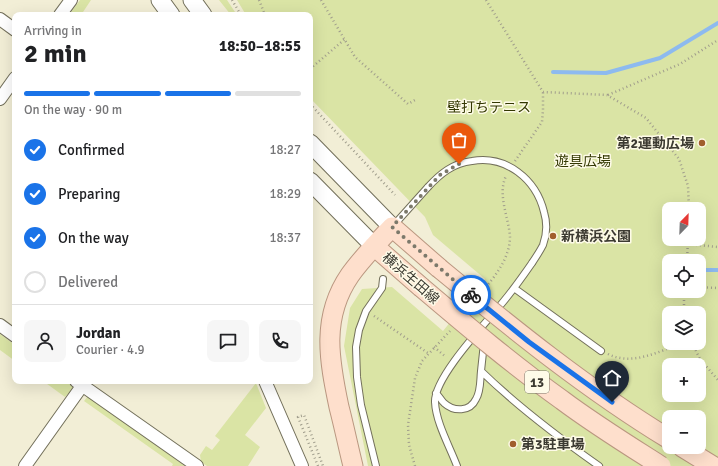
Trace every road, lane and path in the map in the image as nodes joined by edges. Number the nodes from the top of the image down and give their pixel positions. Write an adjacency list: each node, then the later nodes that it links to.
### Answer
1 (71, 0): 8 (street)
2 (160, 0): 9 (street)
3 (192, 0): 10 (street)
4 (232, 0): 11 (path)
5 (259, 0): 12 (path)
6 (321, 0): 15 (path)
7 (486, 0): 19 (path)
8 (62, 12)
9 (169, 12)
10 (201, 12)
11 (239, 12)
12 (264, 12)
13 (0, 19): 14 (street)
14 (12, 28)
15 (345, 39): 17 (path); 21 (path)
16 (718, 40): 19 (path)
17 (313, 66)
18 (12, 82): 20 (street)
19 (607, 95): 26 (path)
20 (0, 99)
21 (415, 100)
22 (313, 107): 25 (path)
23 (313, 146): 27 (street)
24 (313, 184): 28 (street)
25 (395, 195)
26 (689, 202)
27 (392, 227): 28 (main road, 横浜生田線); 33 (lane, bridge); 51 (main road, 横浜生田線 / 13, bridge)
28 (374, 246): 58 (main road, 横浜生田線); 62 (main road, 横浜生田線 / 13, bridge)
29 (706, 246): 30 (path)
30 (718, 247)
31 (383, 279): 35 (lane)
32 (706, 287): 34 (path)
33 (514, 288): 36 (lane); 42 (lane)
34 (718, 288)
35 (366, 311): 43 (path); 59 (lane)
36 (485, 324): 44 (lane); 45 (lane)
37 (0, 325): 38 (street)
38 (12, 334)
39 (434, 347): 44 (path)
40 (662, 350): 42 (path)
41 (696, 350): 46 (path)
42 (601, 351)
43 (428, 353)
44 (453, 363): 50 (lane)
45 (481, 371): 50 (lane); 61 (lane)
46 (718, 380)
47 (78, 384): 53 (street)
48 (80, 384): 54 (street)
49 (266, 384): 55 (street)
50 (436, 393): 60 (lane)
51 (662, 435)
52 (693, 454): 63 (main road)
53 (25, 466)
54 (197, 466)
55 (302, 466)
56 (318, 466): 57 (path)
57 (323, 466)
58 (353, 466)
59 (376, 466)
60 (457, 466)
61 (599, 466)
62 (661, 466)
63 (713, 466)

